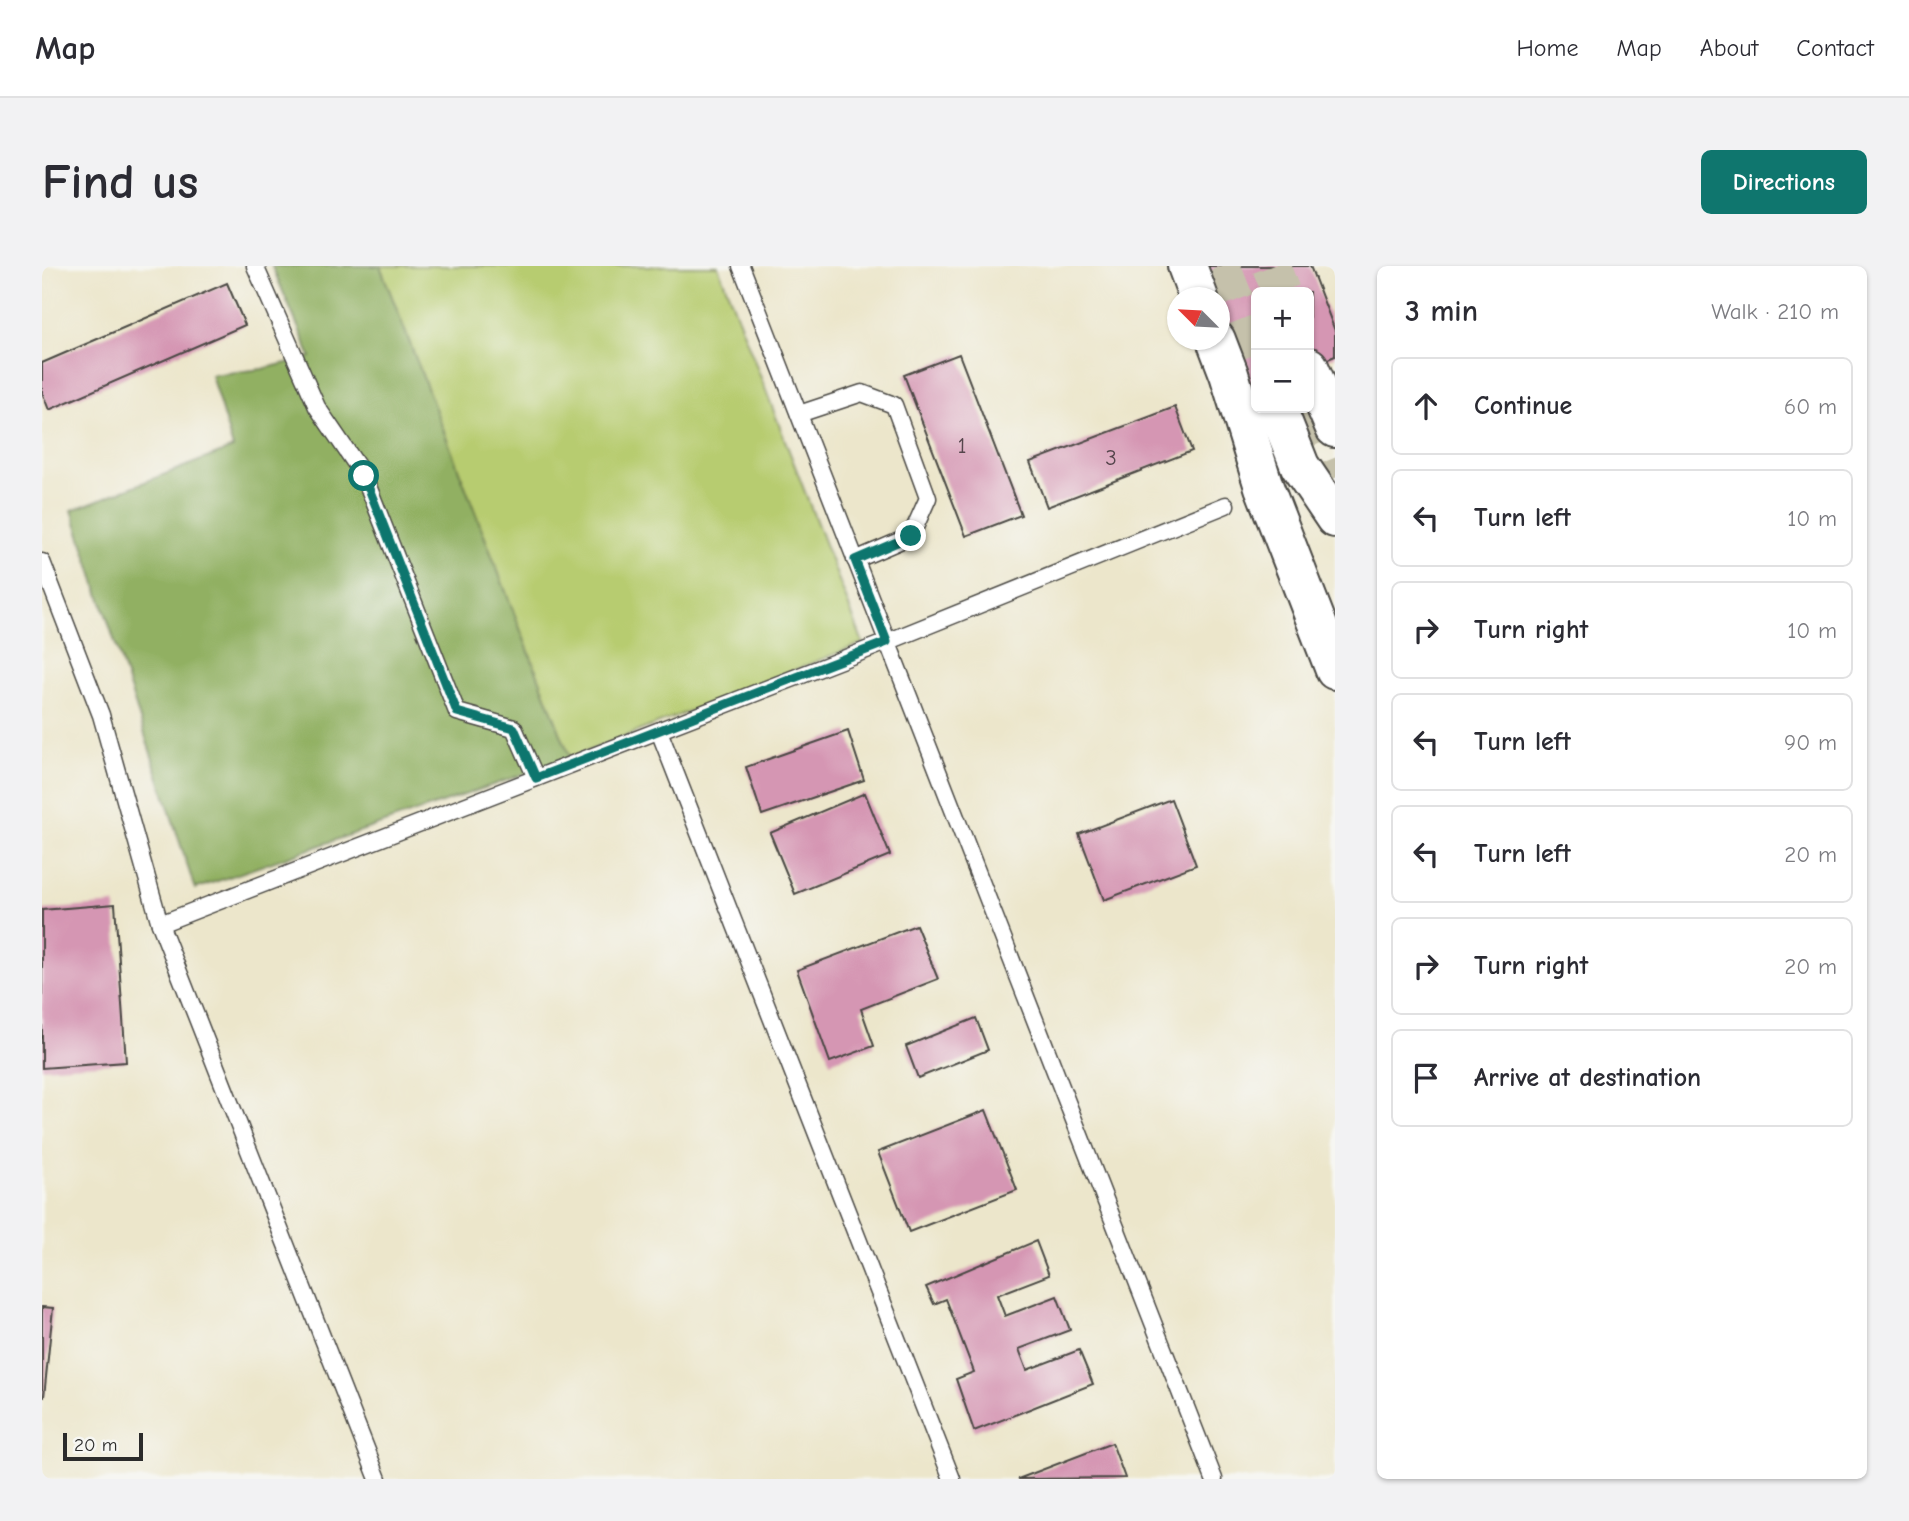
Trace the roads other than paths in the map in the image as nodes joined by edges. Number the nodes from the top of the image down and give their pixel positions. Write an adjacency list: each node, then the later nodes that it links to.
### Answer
1 (255, 266): 18 (lane)
2 (741, 266): 8 (lane)
3 (1187, 266): 4 (street)
4 (1195, 287)
5 (1223, 357): 14 (street); 16 (street)
6 (1314, 378): 9 (street)
7 (1280, 413): 11 (street)
8 (799, 414): 12 (lane); 12 (lane)
9 (1335, 428)
10 (1227, 505): 15 (lane)
11 (1335, 518)
12 (855, 560): 15 (lane)
13 (42, 562): 19 (lane)
14 (1335, 596)
15 (887, 642): 17 (lane); 22 (lane)
16 (1335, 670)
17 (659, 731): 18 (lane); 21 (lane)
18 (536, 778): 19 (lane)
19 (160, 924): 20 (lane)
20 (378, 1479)
21 (952, 1479)
22 (1214, 1479)

